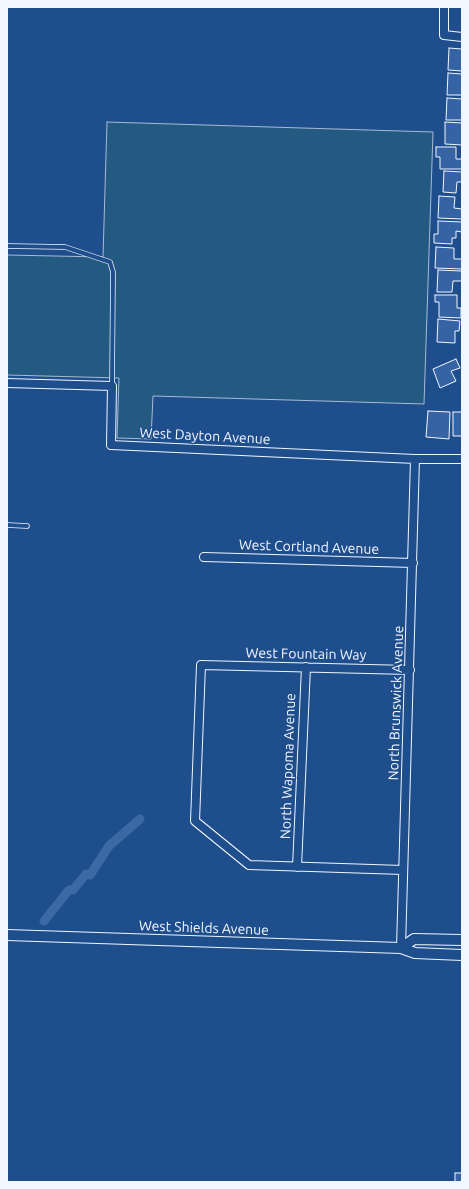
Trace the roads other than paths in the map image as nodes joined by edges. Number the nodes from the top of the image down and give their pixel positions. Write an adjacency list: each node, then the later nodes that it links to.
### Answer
1 (444, 7): 2 (street)
2 (462, 36)
3 (7, 246): 5 (lane)
4 (7, 382): 5 (street)
5 (112, 386): 6 (street, West Dayton Avenue)
6 (415, 458): 7 (street, West Dayton Avenue); 11 (street, North Brunswick Avenue)
7 (462, 459)
8 (7, 525): 9 (lane)
9 (27, 526)
10 (204, 557): 11 (street, West Cortland Avenue)
11 (413, 563): 13 (street, North Brunswick Avenue)
12 (306, 667): 13 (street, West Fountain Way); 14 (street, North Wapoma Avenue); 14 (street, West Fountain Way)
13 (410, 670): 15 (street, North Brunswick Avenue)
14 (297, 867): 15 (street)
15 (403, 870): 18 (street, North Brunswick Avenue)
16 (7, 936): 18 (street, West Shields Avenue)
17 (462, 940): 18 (street, West Shields Avenue)
18 (401, 948): 19 (street, West Shields Avenue)
19 (462, 955)

